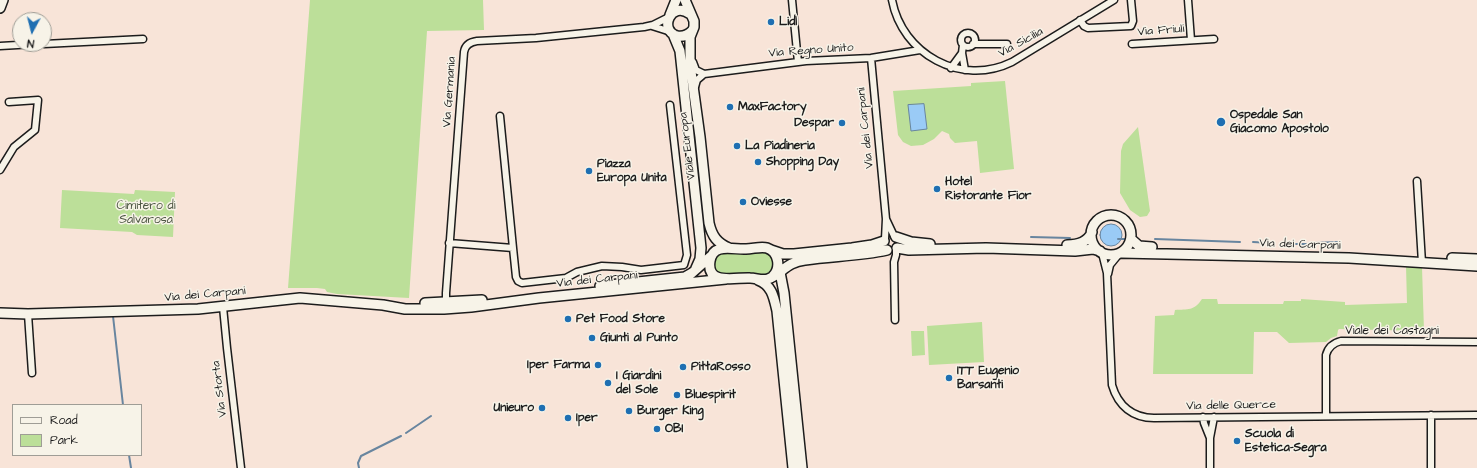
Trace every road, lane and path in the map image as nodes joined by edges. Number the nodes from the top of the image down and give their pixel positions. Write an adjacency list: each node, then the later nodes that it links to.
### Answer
1 (3, 0): 10 (street)
2 (676, 0): 12 (street)
3 (685, 0): 11 (street, Viale Europa)
4 (792, 0): 31 (street)
5 (892, 0): 28 (street, Via Sicilia)
6 (1114, 0): 9 (street, Via Sicilia)
7 (1131, 0): 13 (street)
8 (1188, 0): 19 (street, Via Friuli)
9 (1106, 2): 13 (street, Via Sicilia)
10 (0, 8)
11 (690, 14): 12 (street); 15 (street, Viale Europa)
12 (669, 16): 14 (street, Via Germania); 16 (street, Viale Europa)
13 (1080, 20): 33 (street, Via Sicilia)
14 (652, 26): 16 (street, Via Germania); 45 (street, Via Germania)
15 (692, 31): 16 (street); 25 (street, Viale Europa)
16 (672, 33): 49 (street, Viale Europa)
17 (143, 39): 20 (street)
18 (1214, 39): 19 (street, Via Friuli)
19 (1191, 40): 23 (street, Via Friuli)
20 (52, 44)
21 (973, 44): 22 (street); 26 (street); 26 (street)
22 (1007, 44)
23 (1132, 44)
24 (12, 45): 27 (street)
25 (690, 45): 34 (street); 38 (street, Viale Europa)
26 (964, 45): 29 (street)
27 (0, 46)
28 (920, 50): 30 (street, Via Regno Unito); 32 (street, Via Sicilia)
29 (962, 53): 32 (street); 33 (street)
30 (871, 58): 31 (street, Via Regno Unito); 41 (street, Via dei Carpani)
31 (798, 62): 34 (street, Via Regno Unito)
32 (951, 68): 33 (street, Via Sicilia)
33 (965, 70)
34 (704, 74): 38 (street)
35 (9, 102): 39 (street)
36 (670, 105): 48 (street)
37 (500, 116): 48 (street)
38 (700, 137): 50 (street, Viale Europa)
39 (0, 170)
40 (1417, 181): 55 (street)
41 (886, 219): 43 (street, Via dei Carpani); 46 (street, Via dei Carpani)
42 (1092, 232): 44 (street); 47 (street); 52 (street)
43 (895, 237): 46 (street); 46 (street); 47 (street)
44 (1131, 239): 53 (street); 55 (street, Via dei Carpani)
45 (449, 243): 48 (street); 66 (street, Via Germania)
46 (889, 246): 47 (street); 51 (street); 57 (street); 72 (street)
47 (1005, 246): 52 (street)
48 (513, 248)
49 (701, 248): 56 (street, Viale Europa); 60 (street, Viale Europa)
50 (731, 248): 51 (street); 56 (street, Via dei Carpani)
51 (771, 250): 59 (street)
52 (1101, 252): 53 (street); 61 (street, Via delle Querce)
53 (1120, 253): 55 (street, Via dei Carpani); 61 (street)
54 (1477, 259): 55 (street, Via dei Carpani)
55 (1422, 260): 58 (street, Via dei Carpani)
56 (709, 261): 60 (street, Via dei Carpani); 63 (street)
57 (791, 263): 59 (street); 64 (street)
58 (1477, 266)
59 (777, 271): 62 (street, Via dei Carpani); 64 (street)
60 (694, 272): 65 (street, Via dei Carpani)
61 (1107, 275): 78 (street, Via delle Querce)
62 (754, 278): 63 (street, Via dei Carpani); 82 (street)
63 (726, 279): 69 (street, Via dei Carpani)
64 (784, 293): 83 (street)
65 (512, 296): 66 (street, Via dei Carpani); 69 (street, Via dei Carpani)
66 (448, 304): 67 (street, Via dei Carpani); 67 (street, Via dei Carpani); 69 (street, Via dei Carpani)
67 (383, 305): 68 (street, Via dei Carpani)
68 (223, 307): 71 (street, Via dei Carpani); 81 (street, Via Storta)
69 (471, 307)
70 (0, 313): 71 (street, Via dei Carpani)
71 (28, 314): 74 (street)
72 (895, 320)
73 (1477, 342): 77 (street, Viale dei Castagni)
74 (32, 373)
75 (1431, 415): 76 (street, Via delle Querce); 77 (street, Via delle Querce); 85 (street)
76 (1477, 415)
77 (1326, 416): 79 (street, Via delle Querce)
78 (1203, 417): 79 (street, Via delle Querce); 80 (street)
79 (1214, 417): 80 (street)
80 (1210, 441): 84 (street)
81 (241, 468)
82 (793, 468)
83 (802, 468)
84 (1210, 468)
85 (1431, 468)

